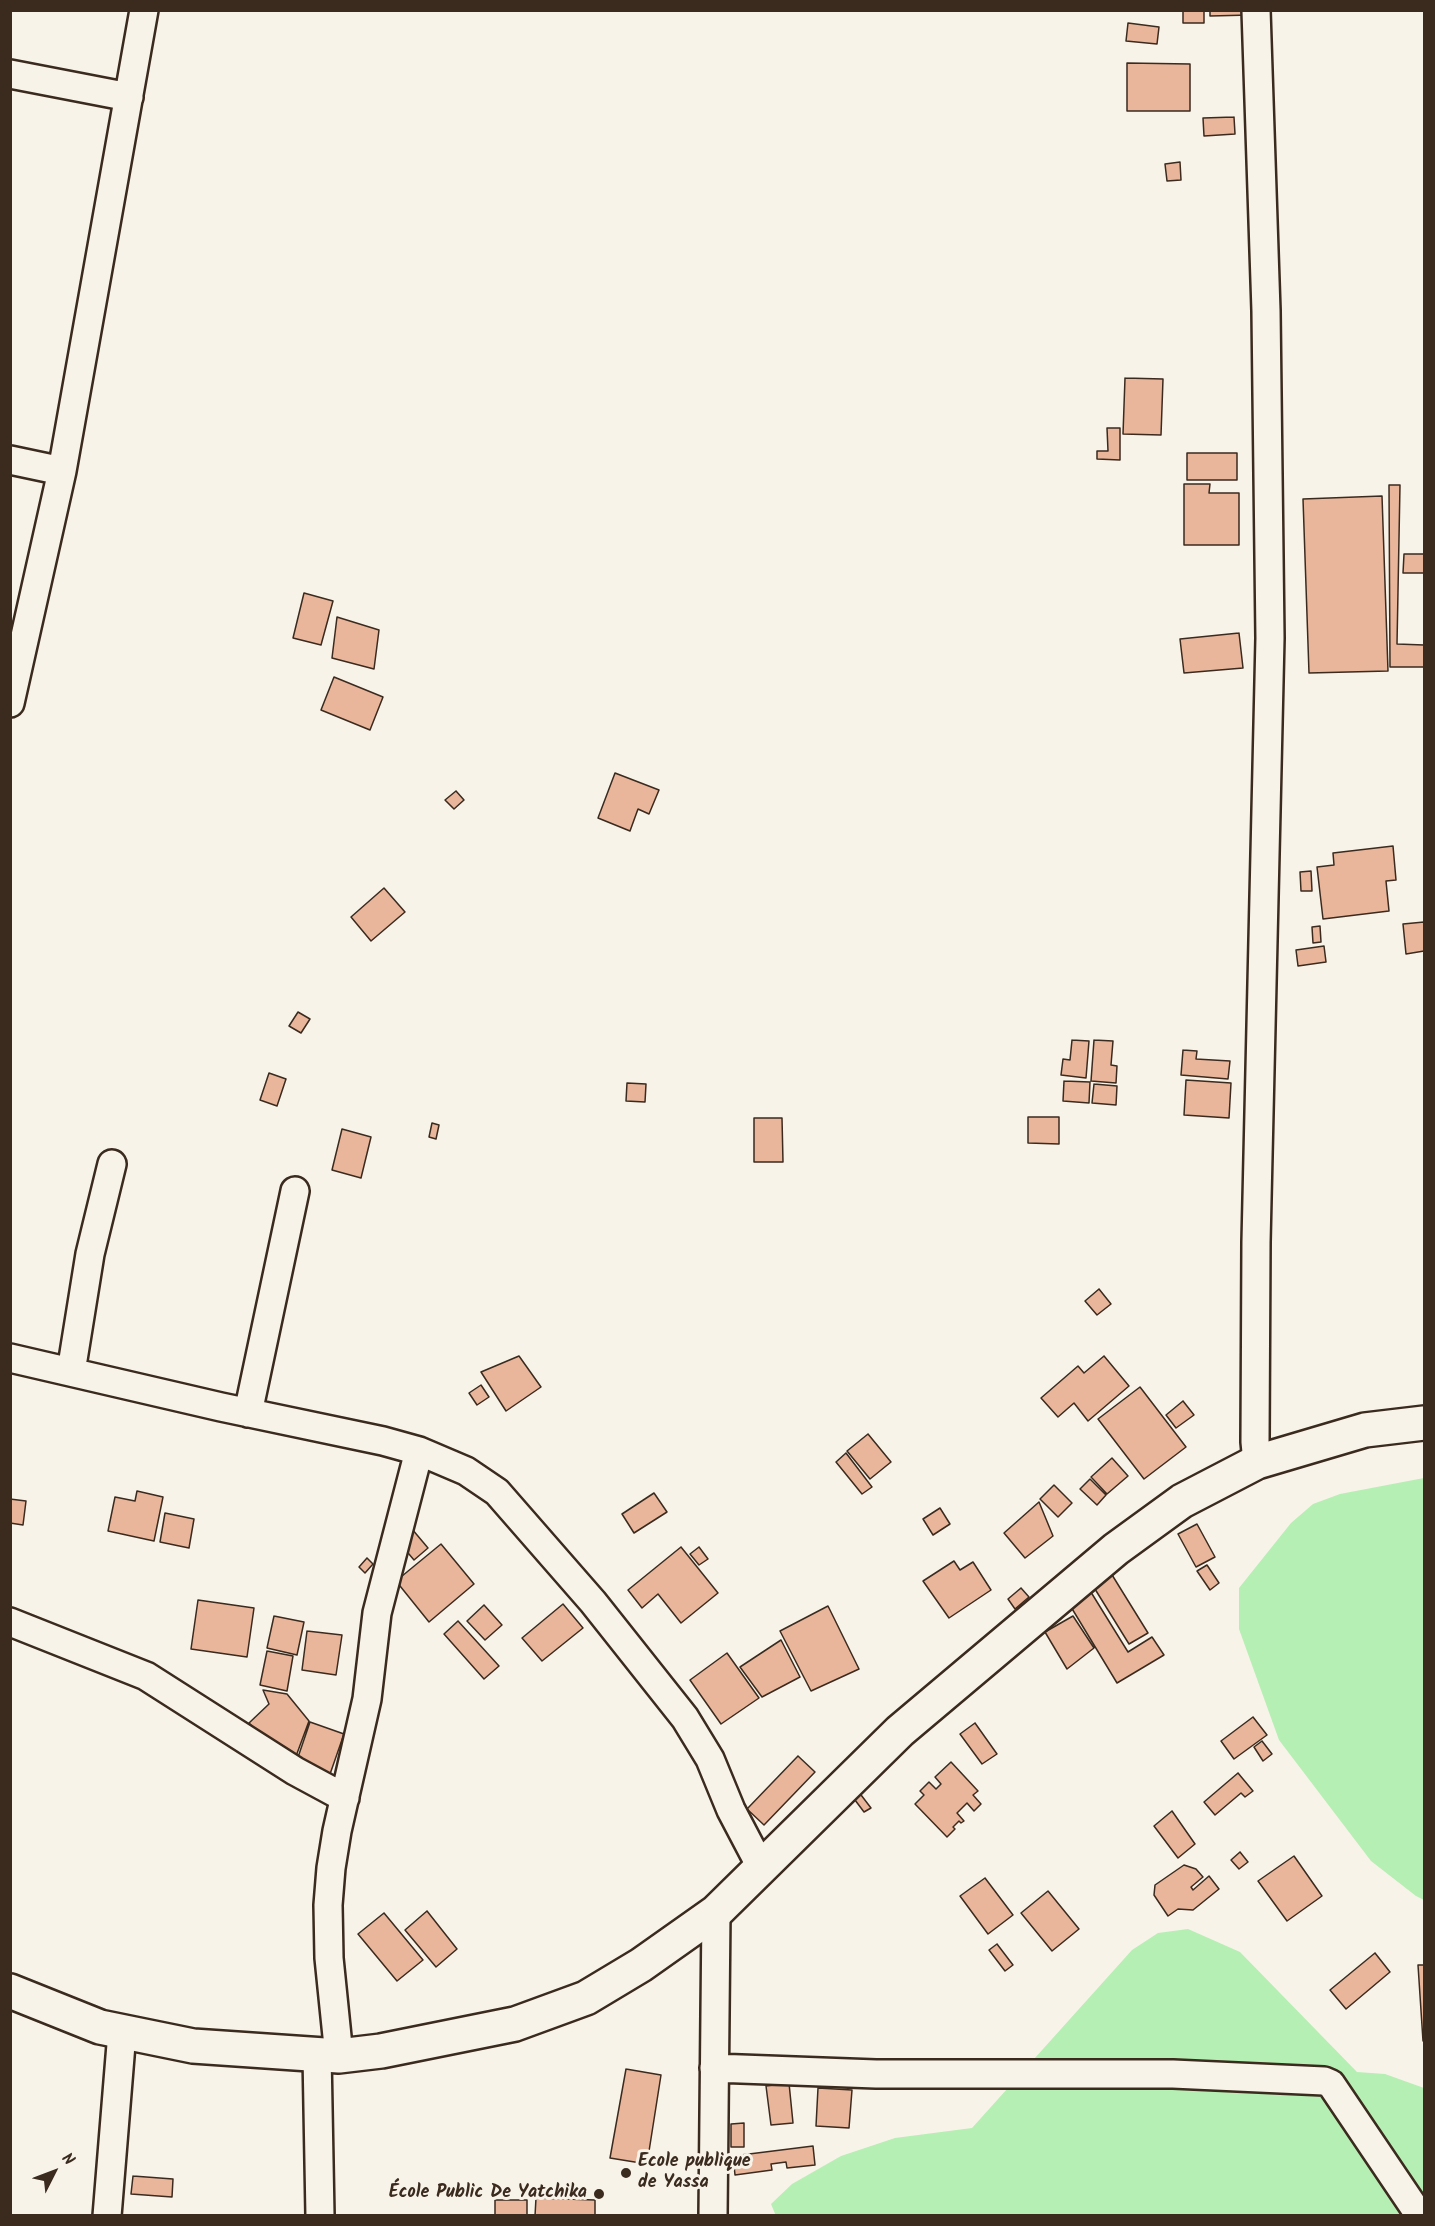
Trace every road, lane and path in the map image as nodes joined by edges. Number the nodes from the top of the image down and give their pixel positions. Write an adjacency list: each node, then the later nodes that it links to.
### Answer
1 (144, 10): 4 (street)
2 (1256, 10): 15 (street)
3 (10, 74): 4 (street)
4 (129, 97): 6 (street)
5 (10, 460): 6 (street)
6 (62, 471): 7 (street)
7 (10, 703)
8 (112, 1164): 11 (street)
9 (295, 1191): 12 (street)
10 (10, 1358): 11 (street)
11 (70, 1372): 12 (street)
12 (248, 1413): 14 (street)
13 (1425, 1423): 15 (main road)
14 (419, 1451): 17 (street); 18 (street)
15 (1257, 1461): 18 (main road)
16 (10, 1622): 17 (street)
17 (345, 1798): 22 (street)
18 (761, 1867): 19 (main road)
19 (716, 1912): 22 (main road); 23 (street)
20 (10, 1991): 21 (main road)
21 (122, 2032): 22 (main road); 24 (street)
22 (328, 2055): 25 (street)
23 (714, 2068): 26 (street); 27 (street)
24 (107, 2216)
25 (320, 2216)
26 (713, 2216)
27 (1420, 2216)

